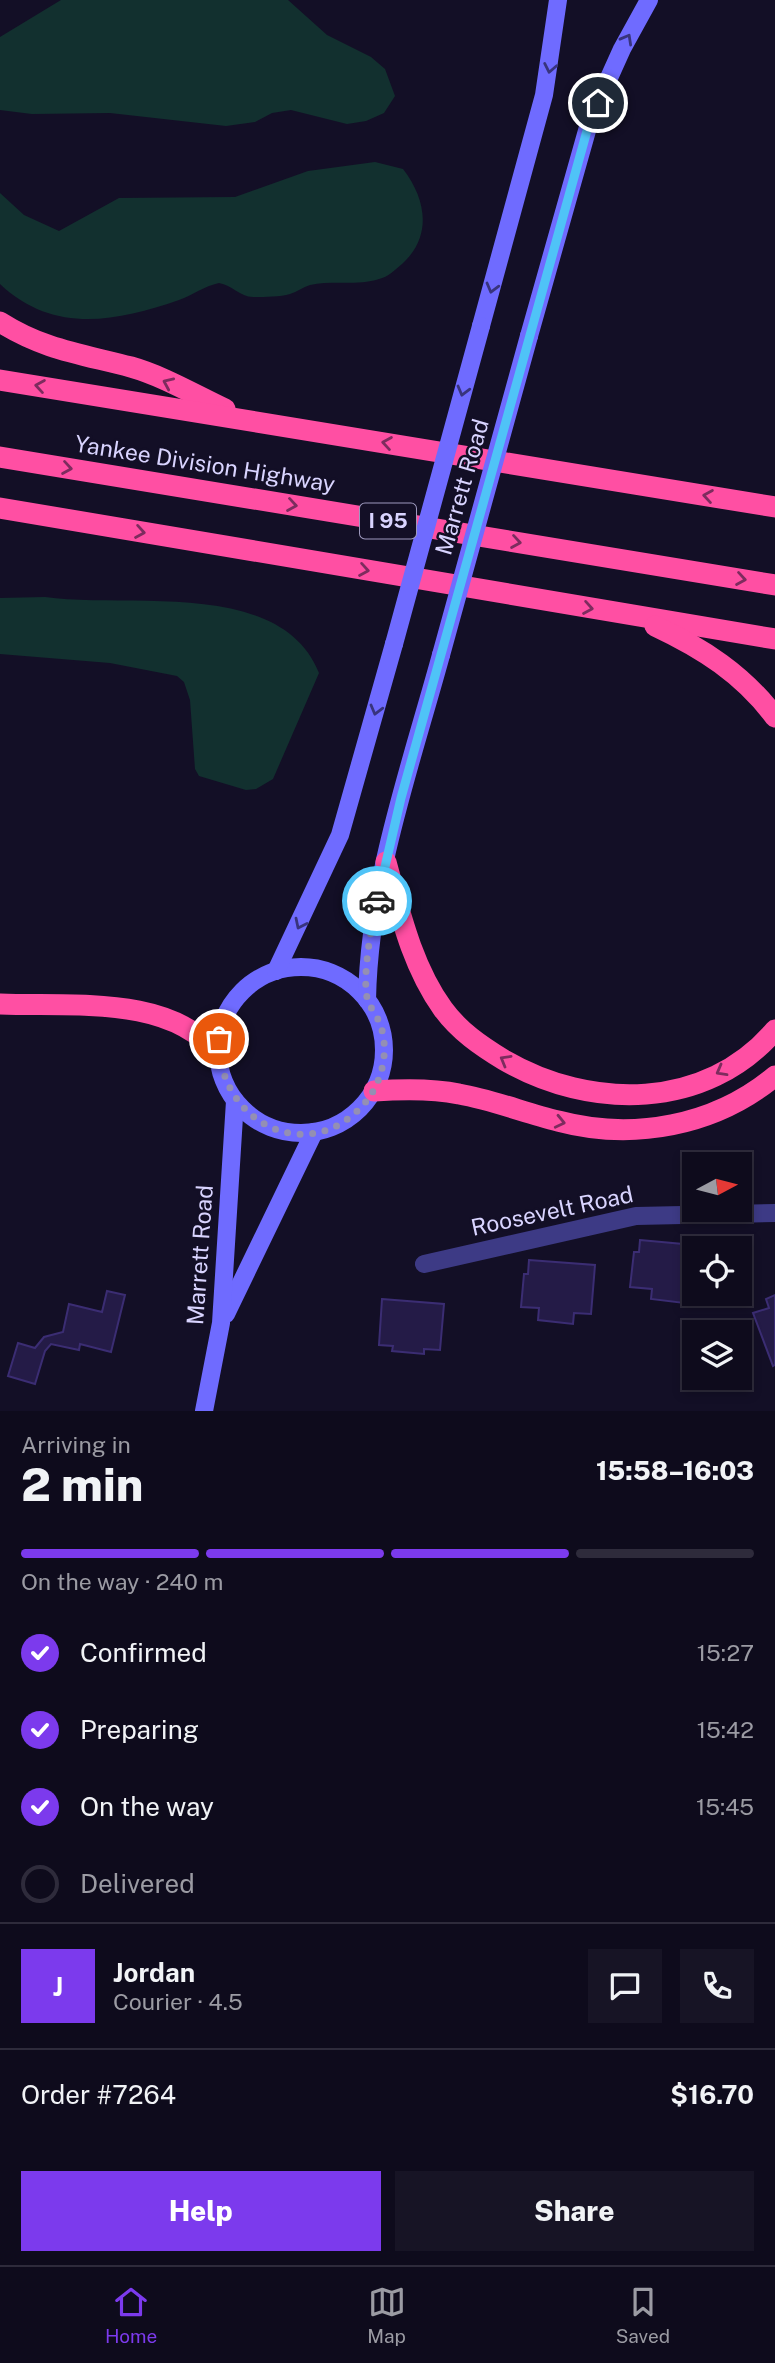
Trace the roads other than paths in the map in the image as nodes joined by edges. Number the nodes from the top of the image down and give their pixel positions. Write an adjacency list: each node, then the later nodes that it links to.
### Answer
1 (558, 0): 14 (main road, Marrett Road, one-way to 14, bridge)
2 (649, 0): 13 (main road, Marrett Road, one-way to 2, bridge)
3 (0, 322): 5 (highway, one-way to 3)
4 (0, 380): 5 (highway, one-way to 4)
5 (253, 421): 8 (highway, one-way to 5)
6 (0, 457): 9 (highway, Yankee Division Highway / I 95, one-way to 9)
7 (0, 508): 10 (highway, one-way to 10)
8 (775, 508)
9 (775, 585)
10 (634, 616): 11 (highway); 12 (highway)
11 (775, 639)
12 (775, 716)
13 (386, 862): 15 (main road, Marrett Road); 17 (highway, one-way to 13)
14 (276, 971): 15 (main road); 18 (main road)
15 (367, 1000): 20 (main road)
16 (0, 1004): 18 (highway)
17 (775, 1030)
18 (218, 1055): 21 (main road)
19 (775, 1076): 20 (highway, one-way to 19)
20 (374, 1091): 22 (main road)
21 (236, 1101): 22 (main road); 25 (main road, Marrett Road)
22 (314, 1132): 25 (main road)
23 (775, 1213): 24 (street, Roosevelt Road)
24 (424, 1264)
25 (221, 1323): 26 (main road, Marrett Road)
26 (204, 1411)

